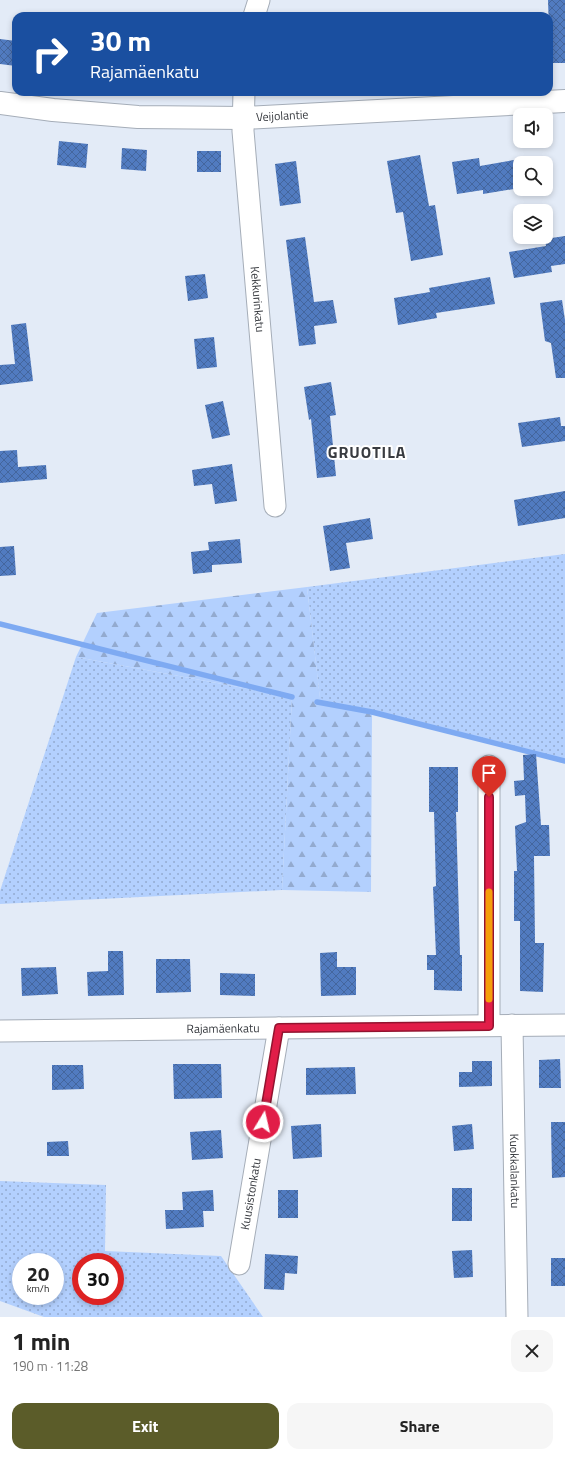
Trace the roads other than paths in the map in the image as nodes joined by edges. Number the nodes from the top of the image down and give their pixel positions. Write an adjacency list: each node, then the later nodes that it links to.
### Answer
1 (259, 0): 2 (street)
2 (255, 12)
3 (244, 96): 6 (street, Kekkurinkatu)
4 (565, 101): 6 (street, Veijolantie)
5 (0, 103): 6 (street, Veijolantie)
6 (243, 118): 7 (street, Kekkurinkatu)
7 (276, 506)
8 (489, 766): 11 (street)
9 (512, 1025): 10 (street, Rajamäenkatu); 11 (street, Rajamäenkatu); 15 (street, Kuokkalankatu)
10 (565, 1025)
11 (489, 1026): 12 (street, Rajamäenkatu)
12 (279, 1028): 13 (street, Rajamäenkatu); 14 (street, Kuusistonkatu)
13 (0, 1031)
14 (239, 1264)
15 (517, 1317)

